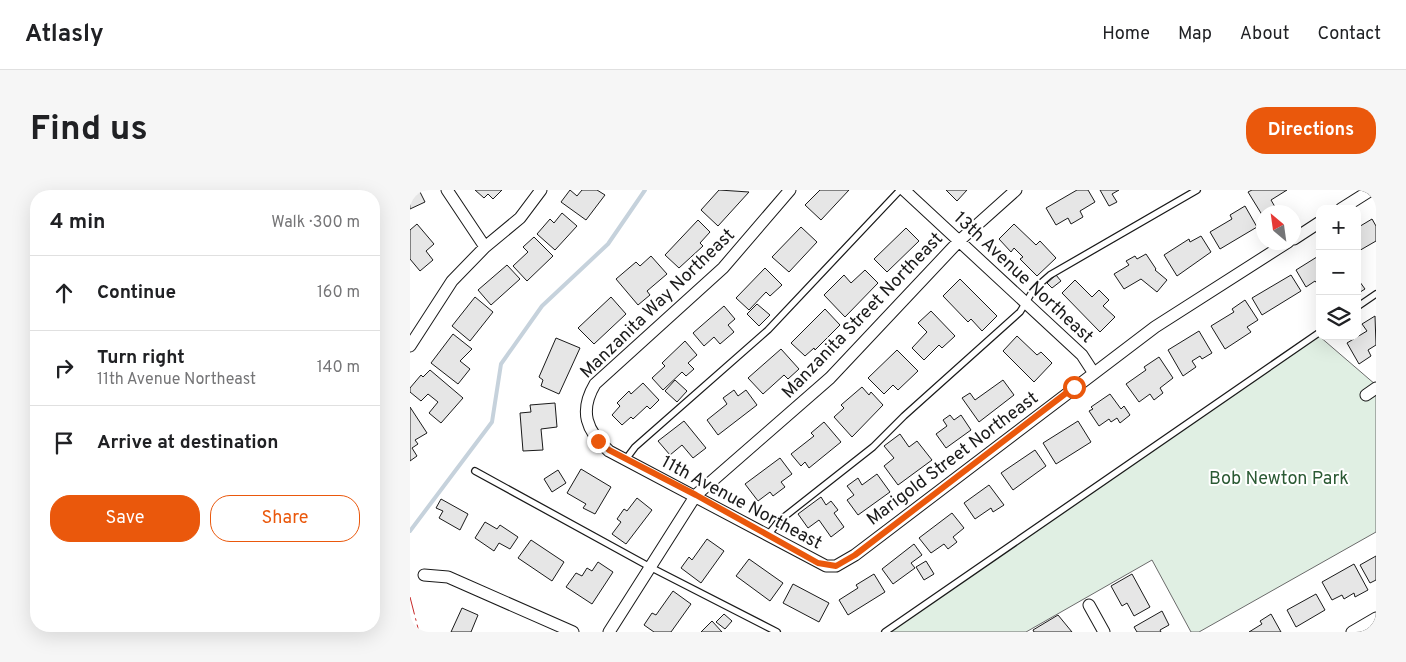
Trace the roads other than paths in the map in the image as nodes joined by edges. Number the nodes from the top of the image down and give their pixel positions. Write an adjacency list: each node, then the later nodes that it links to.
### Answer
1 (447, 190): 13 (street)
2 (541, 190): 13 (street)
3 (790, 190): 21 (street, Manzanita Way Northeast)
4 (900, 190): 22 (lane)
5 (904, 190): 12 (street, 13th Avenue Northeast)
6 (1016, 190): 12 (street, Manzanita Street Northeast)
7 (1197, 190): 16 (lane)
8 (1371, 190): 9 (street)
9 (1348, 205)
10 (1316, 225): 11 (street)
11 (1301, 234)
12 (959, 241): 16 (street, 13th Avenue Northeast); 24 (street, Manzanita Street Northeast)
13 (485, 247): 19 (street)
14 (1275, 250): 20 (street, Marigold Street Northeast)
15 (1376, 294): 17 (lane)
16 (1026, 302): 20 (street, 13th Avenue Northeast); 25 (lane)
17 (1361, 304)
18 (1316, 335): 34 (lane)
19 (410, 346)
20 (1093, 372): 26 (street, Marigold Street Northeast)
21 (589, 426): 22 (street, 11th Avenue Northeast)
22 (626, 459): 24 (street, 11th Avenue Northeast)
23 (475, 471): 27 (lane)
24 (696, 495): 25 (street, 11th Avenue Northeast); 27 (street, Manzanita Street Northeast)
25 (768, 535): 26 (street, 11th Avenue Northeast)
26 (836, 566)
27 (650, 567): 32 (street, Manzanita Street Northeast); 33 (lane)
28 (424, 575): 31 (street)
29 (1089, 605): 35 (street)
30 (1376, 618): 36 (street)
31 (573, 632)
32 (609, 632)
33 (777, 632)
34 (886, 632)
35 (1104, 632)
36 (1352, 632)

